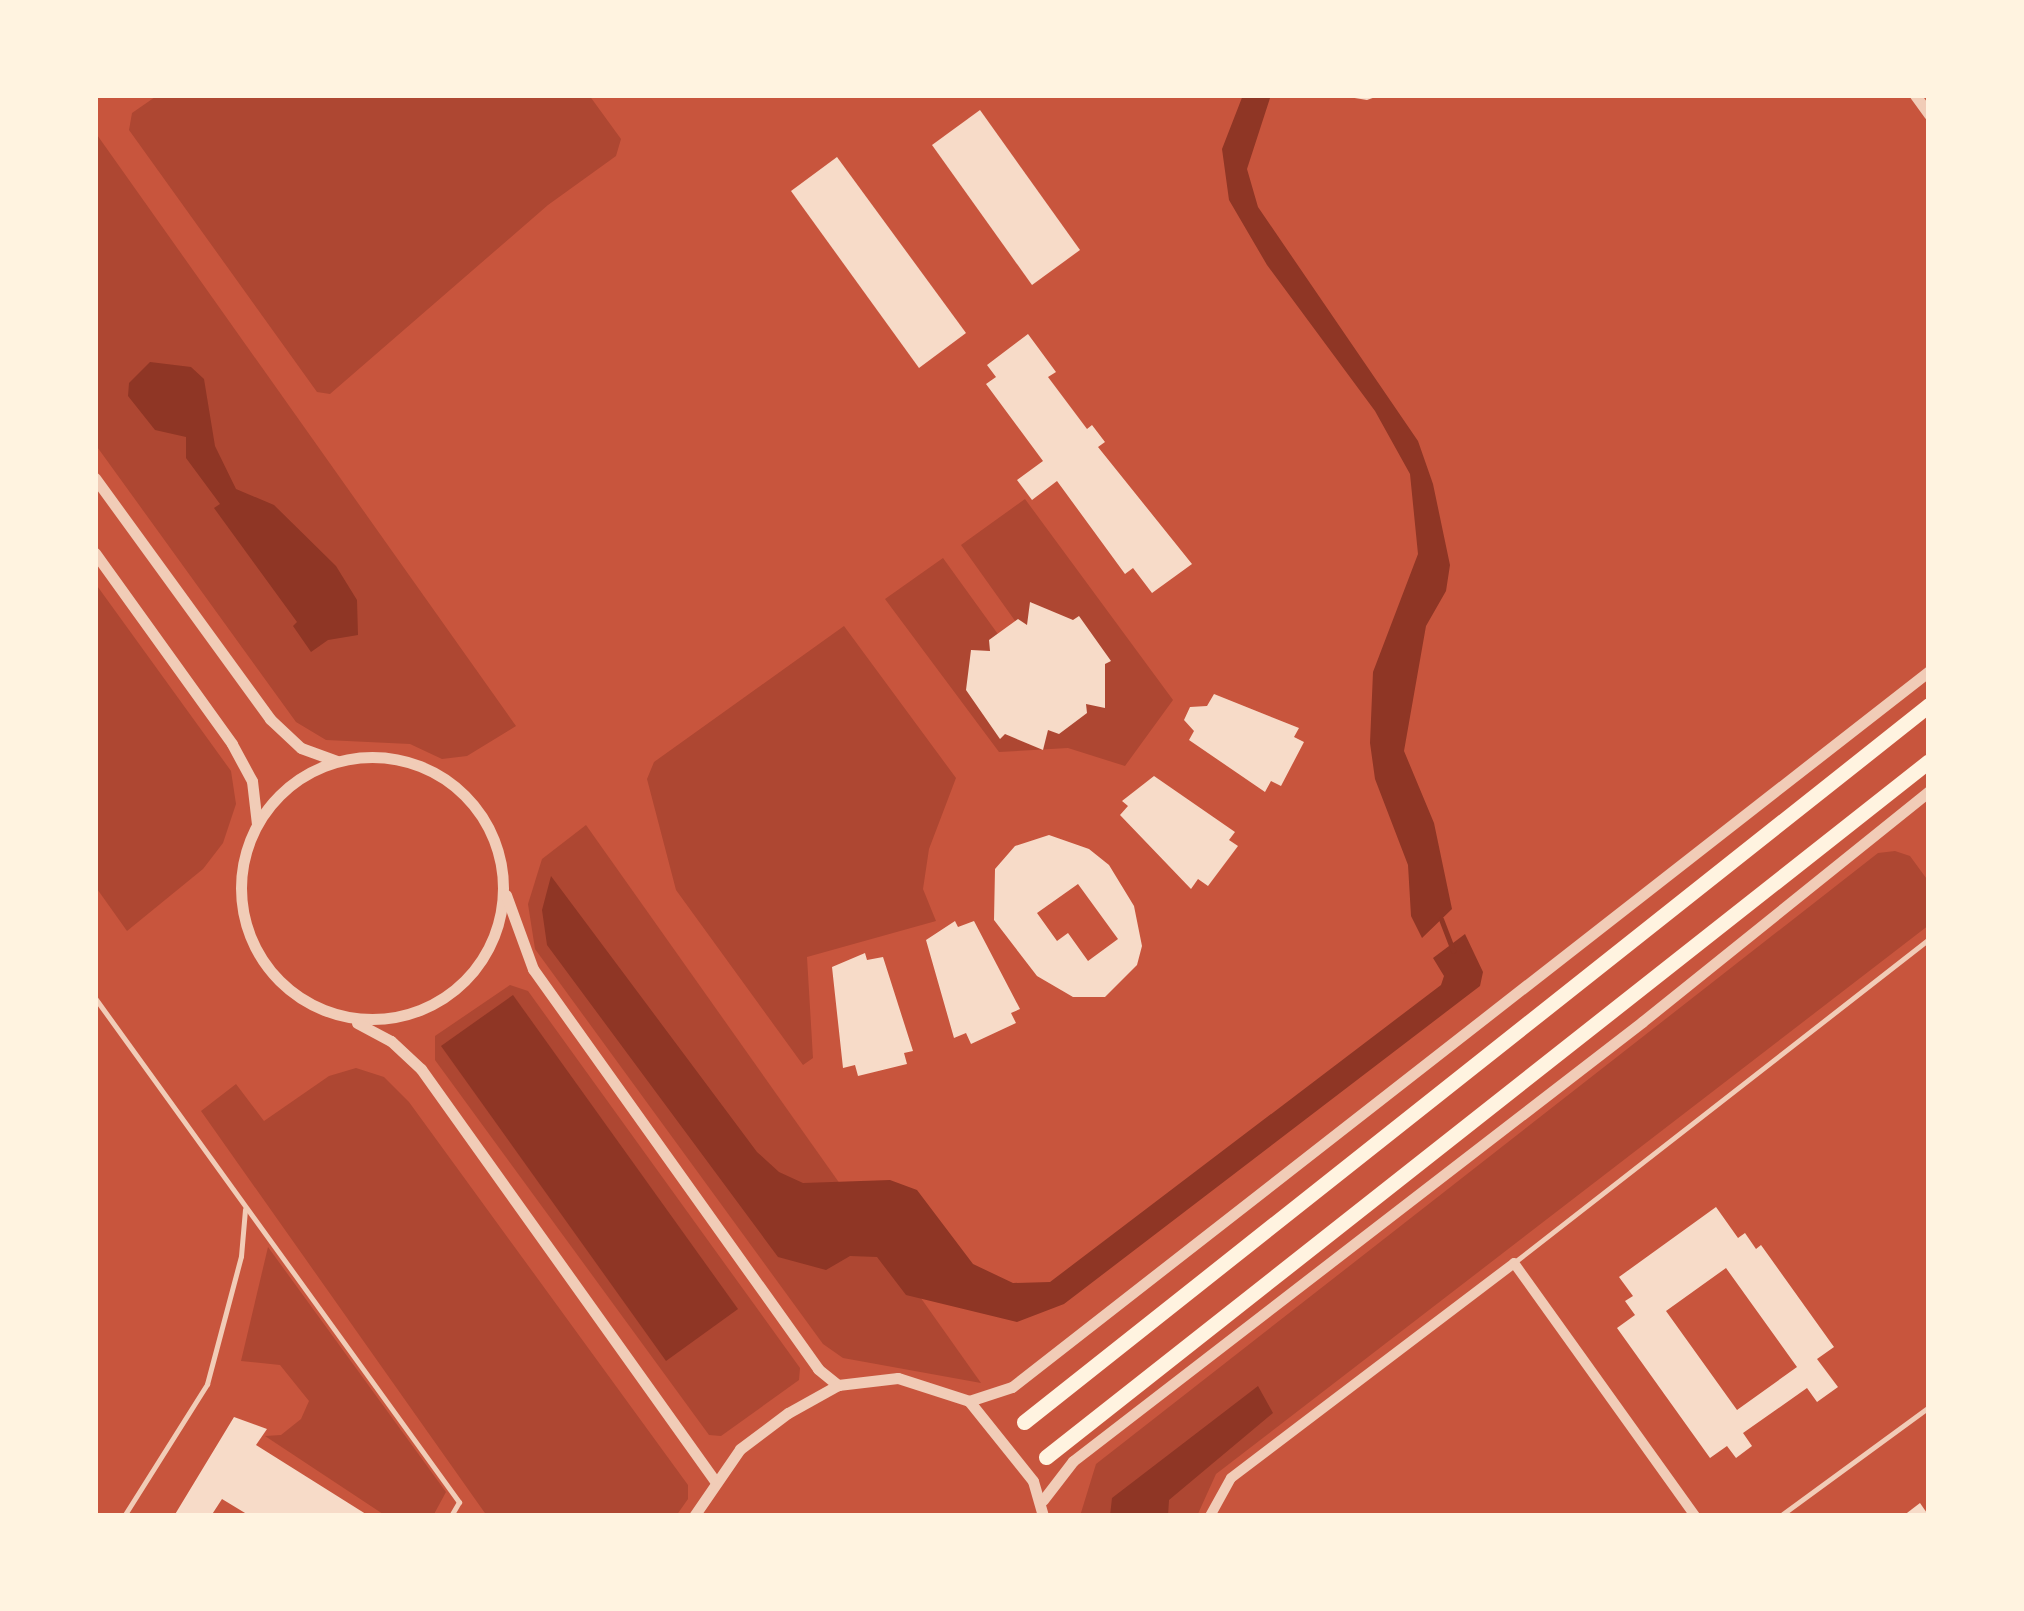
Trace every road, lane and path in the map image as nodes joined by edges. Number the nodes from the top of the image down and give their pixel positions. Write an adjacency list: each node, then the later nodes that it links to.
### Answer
1 (1915, 95): 2 (street)
2 (1929, 114)
3 (95, 478): 8 (street)
4 (95, 553): 10 (street)
5 (1929, 672): 18 (street)
6 (1929, 705): 20 (main road)
7 (1929, 761): 21 (main road)
8 (337, 762): 10 (street); 11 (street)
9 (1929, 791): 23 (street)
10 (257, 825): 14 (street)
11 (505, 894): 14 (street); 17 (street)
12 (1929, 939): 16 (lane)
13 (95, 998): 15 (lane)
14 (340, 1014): 22 (street)
15 (245, 1206): 24 (lane); 25 (lane)
16 (1514, 1263): 28 (street); 29 (street)
17 (838, 1384): 18 (street); 22 (street)
18 (969, 1401): 23 (street)
19 (1929, 1407): 30 (lane)
20 (1024, 1422)
21 (1046, 1456)
22 (714, 1481): 26 (street)
23 (1043, 1500): 27 (street)
24 (124, 1516)
25 (451, 1516)
26 (694, 1516)
27 (1043, 1516)
28 (1210, 1516)
29 (1695, 1516)
30 (1780, 1516)

